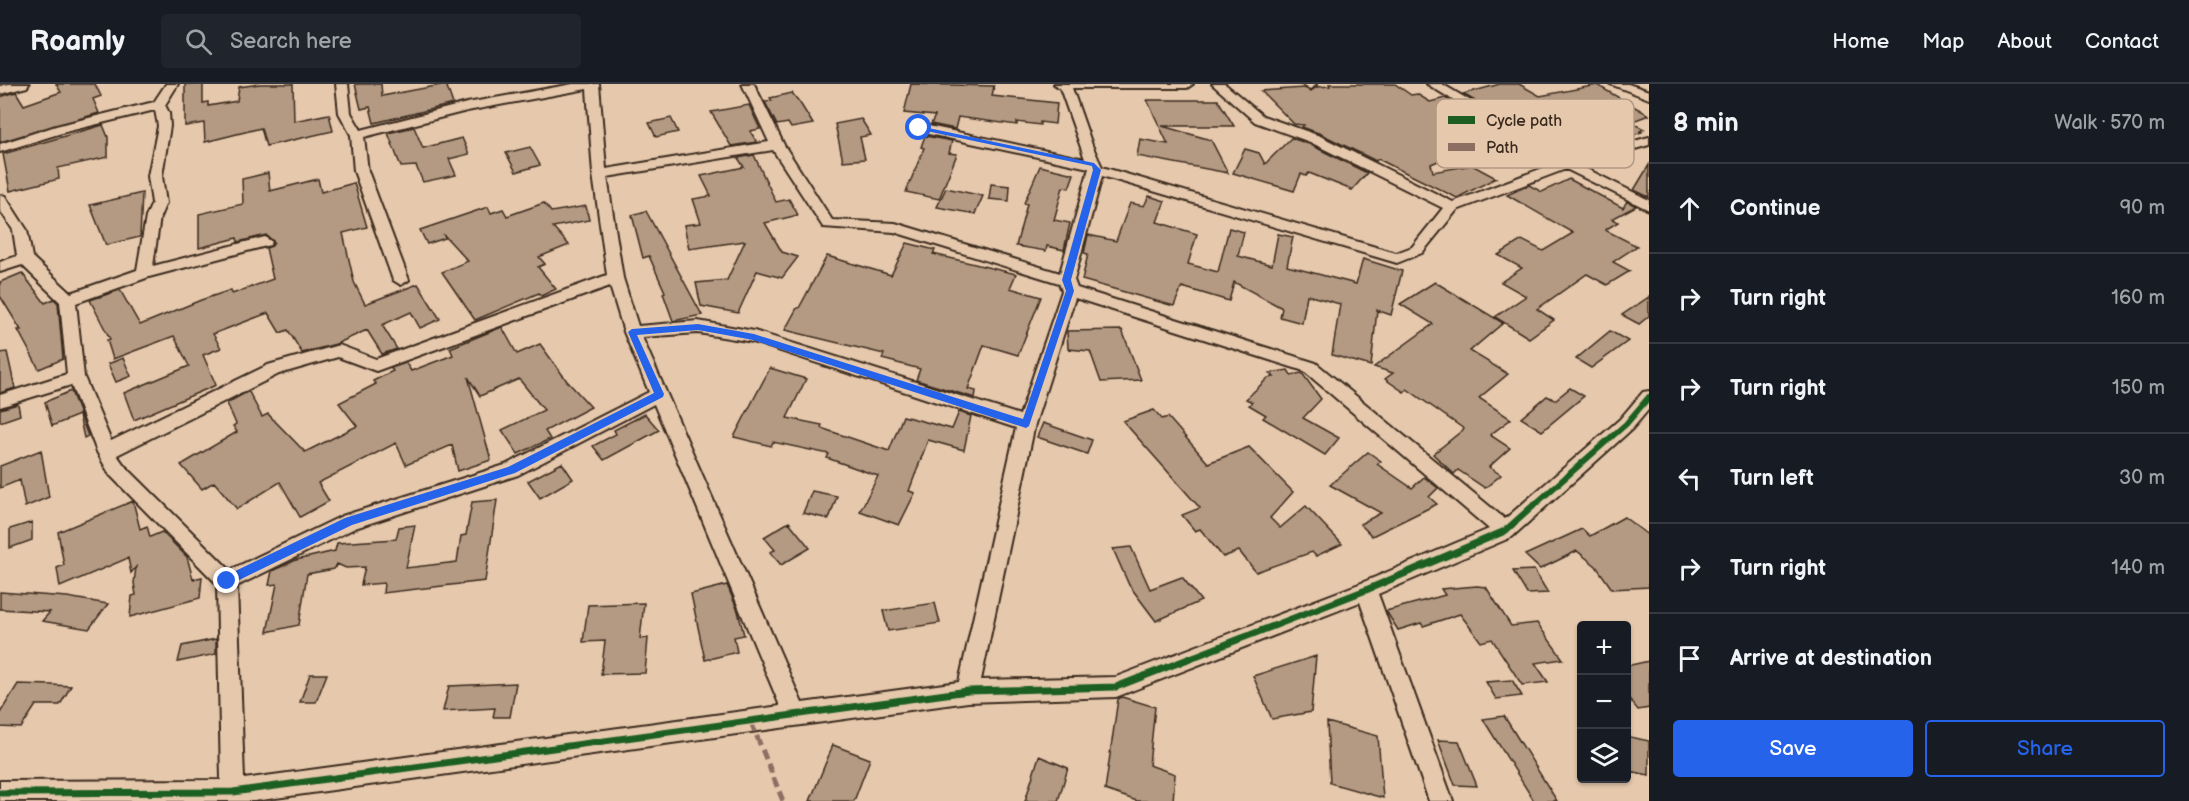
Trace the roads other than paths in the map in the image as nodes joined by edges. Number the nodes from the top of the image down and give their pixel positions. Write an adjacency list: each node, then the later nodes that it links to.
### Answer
1 (23, 84): 12 (street)
2 (172, 84): 15 (street)
3 (342, 84): 17 (street)
4 (593, 84): 17 (street); 25 (street)
5 (748, 84): 19 (street)
6 (1060, 84): 7 (street)
7 (1065, 84): 8 (street); 22 (street)
8 (1187, 84)
9 (1218, 84): 28 (street)
10 (1433, 84): 14 (street)
11 (1616, 84): 13 (street)
12 (0, 90)
13 (1649, 95)
14 (1458, 99)
15 (159, 105): 21 (street); 32 (street)
16 (919, 128): 22 (street)
17 (357, 135): 34 (street)
18 (1649, 141): 20 (street)
19 (777, 145): 25 (street); 35 (street)
20 (1634, 145)
21 (0, 148)
22 (1096, 167): 28 (street); 35 (street)
23 (1556, 168): 28 (street)
24 (1575, 168): 27 (street)
25 (600, 174): 33 (street)
26 (0, 200): 30 (street)
27 (1649, 206)
28 (1452, 207)
29 (265, 242): 32 (street)
30 (25, 259): 31 (street); 36 (street)
31 (0, 267)
32 (144, 273): 36 (street)
33 (615, 278): 37 (street); 43 (street)
34 (401, 280)
35 (1068, 286): 42 (street); 44 (street)
36 (68, 300): 38 (street)
37 (632, 332): 39 (street); 42 (street)
38 (76, 377): 41 (street); 43 (street)
39 (659, 394): 45 (street); 48 (street)
40 (1649, 397): 44 (street)
41 (0, 401)
42 (1026, 424): 47 (street)
43 (106, 452): 45 (street)
44 (1505, 531): 46 (street)
45 (227, 581): 49 (street)
46 (1366, 590): 47 (street); 51 (street)
47 (968, 690): 48 (street)
48 (795, 714): 49 (street)
49 (233, 792): 50 (street)
50 (0, 793)
51 (1441, 801)

